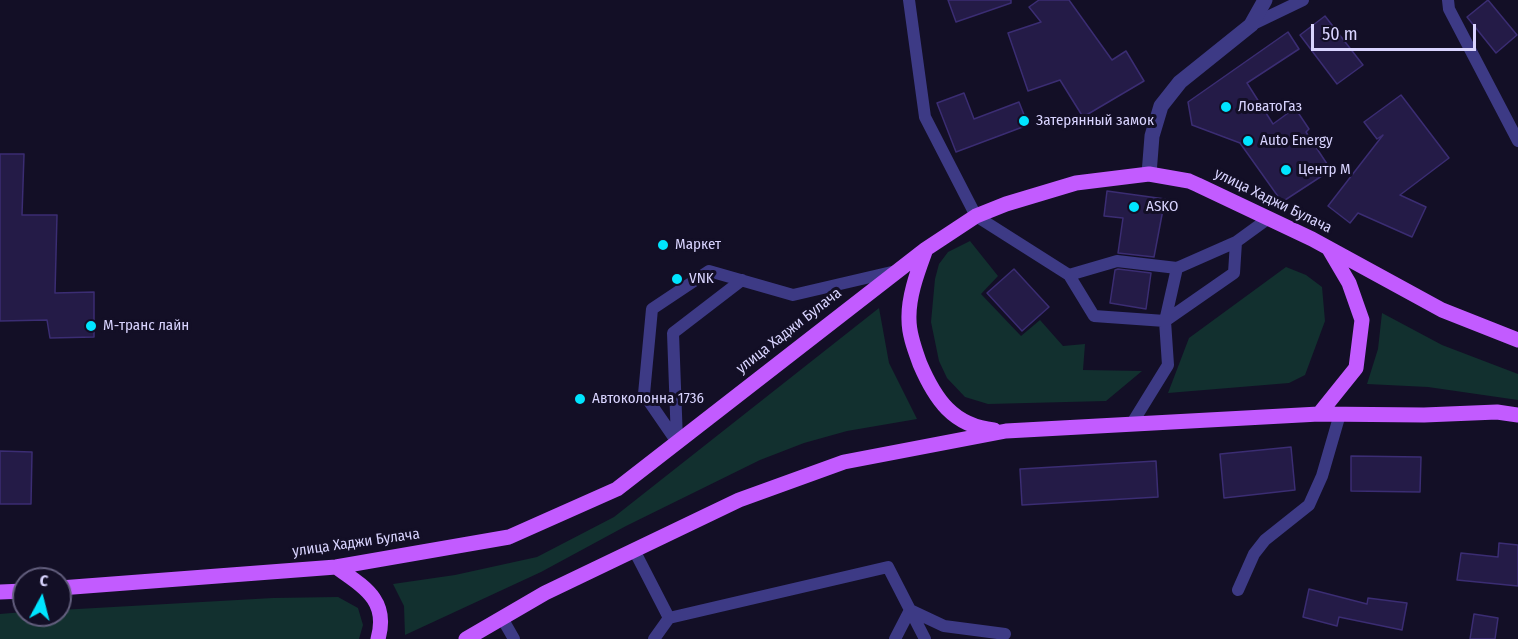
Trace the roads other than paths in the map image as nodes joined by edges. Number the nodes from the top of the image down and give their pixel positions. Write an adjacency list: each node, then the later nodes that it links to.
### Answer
1 (909, 0): 8 (lane)
2 (1265, 0): 5 (street)
3 (1303, 0): 5 (lane)
4 (1448, 0): 6 (lane)
5 (1251, 25): 7 (street)
6 (1518, 141)
7 (1149, 174): 8 (main road, улица Хаджи Булача); 9 (main road, улица Хаджи Булача)
8 (976, 216): 11 (main road, улица Хаджи Булача); 15 (lane)
9 (1269, 218): 10 (lane); 12 (main road, улица Хаджи Булача)
10 (1236, 242): 13 (lane); 17 (lane)
11 (926, 249): 14 (main road, улица Хаджи Булача); 23 (main road)
12 (1329, 249): 18 (main road, улица Хаджи Булача); 19 (main road)
13 (1177, 268): 15 (lane); 17 (lane)
14 (897, 271): 16 (lane); 24 (main road, улица Хаджи Булача)
15 (1069, 275): 17 (lane)
16 (742, 280): 24 (lane); 24 (lane)
17 (1165, 321): 22 (lane)
18 (1518, 340)
19 (1319, 414): 20 (main road); 22 (main road)
20 (1340, 414): 21 (main road); 29 (lane)
21 (1518, 415)
22 (1131, 425): 23 (main road)
23 (1006, 431): 25 (main road)
24 (677, 442): 26 (main road, улица Хаджи Булача)
25 (634, 550): 32 (main road); 33 (lane)
26 (336, 567): 28 (main road, улица Хаджи Булача); 35 (main road)
27 (0, 585): 30 (lane)
28 (72, 587)
29 (1238, 590)
30 (0, 592)
31 (910, 610): 33 (lane); 34 (lane); 39 (lane); 40 (lane)
32 (502, 618): 36 (main road); 37 (lane)
33 (669, 618): 38 (lane)
34 (1005, 634)
35 (378, 639)
36 (466, 639)
37 (514, 639)
38 (654, 639)
39 (895, 639)
40 (925, 639)

